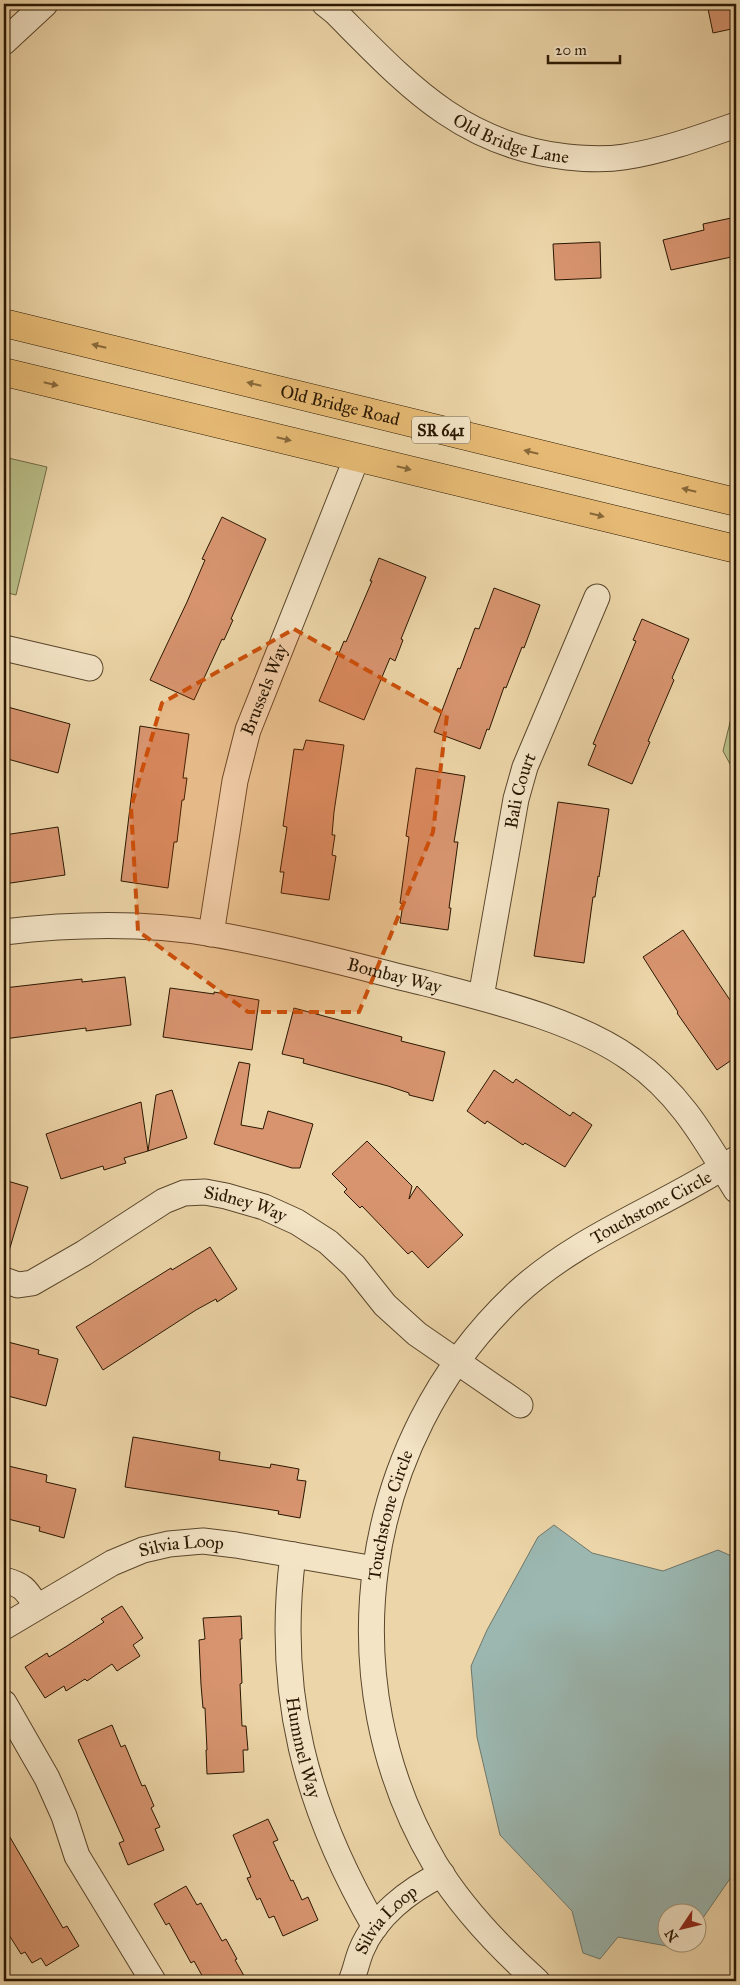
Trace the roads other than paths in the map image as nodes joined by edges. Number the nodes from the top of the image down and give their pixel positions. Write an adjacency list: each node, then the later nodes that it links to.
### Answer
1 (45, 4): 3 (street)
2 (325, 4): 4 (street, Old Bridge Lane)
3 (4, 42)
4 (736, 125)
5 (4, 323): 8 (main road, Old Bridge Road / SR 641, one-way to 5)
6 (4, 372): 7 (main road, SR 641, one-way to 7)
7 (356, 457): 9 (main road, SR 641, one-way to 9); 14 (street, Brussels Way)
8 (736, 502)
9 (736, 550)
10 (598, 597): 15 (street, Bali Court)
11 (4, 648): 12 (street)
12 (90, 668)
13 (4, 932): 14 (street, Bombay Way)
14 (211, 934): 15 (street, Bombay Way)
15 (481, 997): 16 (street, Bombay Way)
16 (729, 1163): 17 (street, Bombay Way); 19 (street, Touchstone Circle)
17 (736, 1190)
18 (4, 1280): 19 (street, Sidney Way)
19 (457, 1362): 20 (street, Sidney Way); 22 (street, Touchstone Circle)
20 (520, 1405)
21 (293, 1555): 22 (street, Silvia Loop); 24 (street, Silvia Loop); 28 (street, Hummel Way)
22 (375, 1569): 27 (street, Touchstone Circle)
23 (4, 1580): 24 (street)
24 (37, 1607): 25 (street, Silvia Loop)
25 (4, 1627)
26 (4, 1703): 29 (street)
27 (442, 1874): 28 (street, Silvia Loop); 31 (street, Touchstone Circle)
28 (375, 1927): 30 (street, Silvia Loop)
29 (153, 1981)
30 (351, 1981)
31 (537, 1981)

